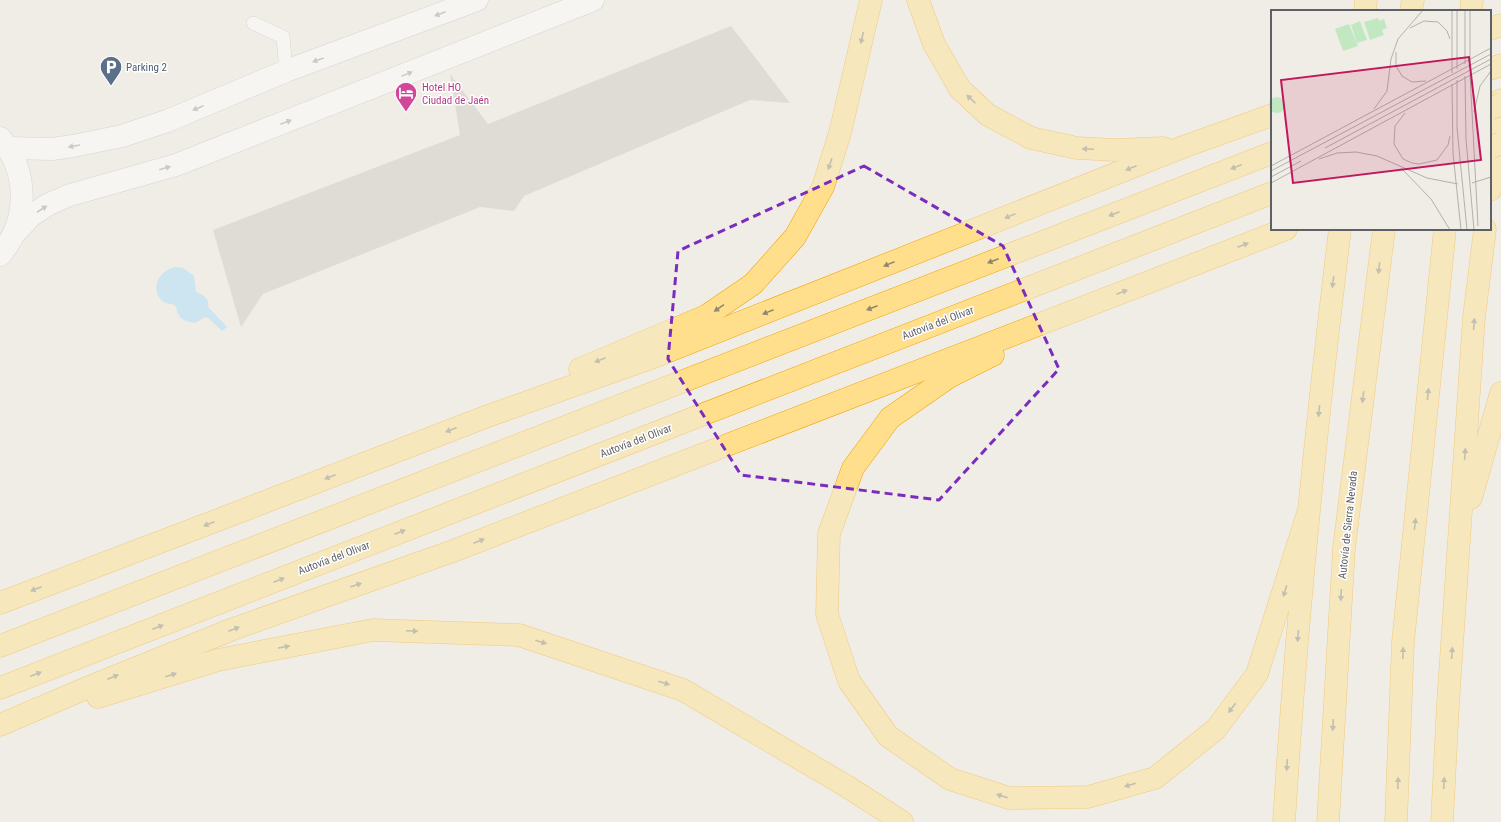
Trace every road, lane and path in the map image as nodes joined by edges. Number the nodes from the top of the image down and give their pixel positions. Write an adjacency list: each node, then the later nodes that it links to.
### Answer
1 (477, 0): 16 (street, one-way to 16)
2 (592, 0): 33 (street, one-way to 2)
3 (871, 0): 37 (highway, one-way to 37)
4 (918, 0): 23 (highway, one-way to 4)
5 (1366, 0): 8 (highway)
6 (1413, 0): 9 (highway)
7 (1472, 0): 10 (highway)
8 (1365, 10)
9 (1412, 10)
10 (1471, 10)
11 (254, 23): 16 (lane)
12 (1501, 25): 13 (highway)
13 (1491, 29)
14 (1501, 64): 15 (highway)
15 (1491, 69)
16 (286, 72): 21 (street, one-way to 21)
17 (1501, 100): 26 (highway)
18 (1501, 104): 19 (highway, bridge)
19 (1491, 109)
20 (1271, 115): 23 (highway)
21 (4, 143): 33 (street)
22 (1501, 143): 24 (highway, bridge)
23 (1183, 147): 37 (highway, one-way to 37)
24 (1491, 148)
25 (1271, 153): 41 (highway, one-way to 41)
26 (1491, 182)
27 (1271, 193): 42 (highway, Autovía del Olivar, one-way to 27)
28 (1283, 230): 35 (highway, one-way to 28)
29 (1340, 230): 38 (highway, one-way to 38)
30 (1384, 230): 48 (highway, Autovía de Sierra Nevada, one-way to 48)
31 (1445, 230): 49 (highway, one-way to 31)
32 (1485, 230): 39 (highway, one-way to 32)
33 (13, 235): 34 (street)
34 (0, 255)
35 (1086, 306): 38 (highway, one-way to 35); 43 (highway, one-way to 35)
36 (1501, 393): 39 (highway)
37 (488, 416): 40 (highway, one-way to 40)
38 (1308, 513): 47 (highway, one-way to 47)
39 (1458, 554): 50 (highway, one-way to 39)
40 (0, 603)
41 (0, 646)
42 (0, 688)
43 (0, 727): 44 (highway, one-way to 44)
44 (848, 787): 45 (highway); 46 (highway)
45 (874, 822)
46 (902, 822)
47 (1284, 822)
48 (1328, 822)
49 (1396, 822)
50 (1442, 822)

